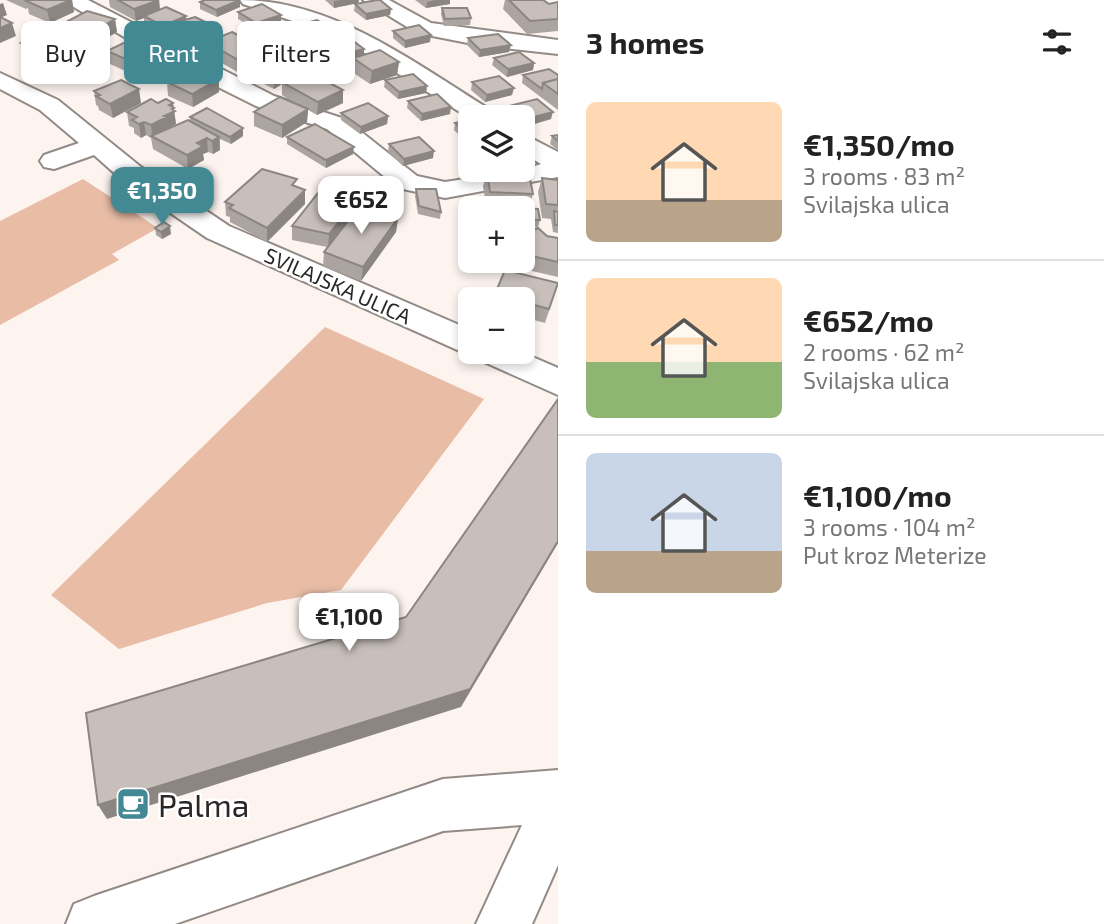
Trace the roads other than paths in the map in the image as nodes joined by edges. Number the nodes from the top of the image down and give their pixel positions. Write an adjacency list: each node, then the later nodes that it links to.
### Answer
1 (72, 0): 11 (street)
2 (250, 0): 6 (street)
3 (373, 0): 4 (street)
4 (558, 47)
5 (0, 80): 7 (street, SVILAJSKA ULICA)
6 (466, 105)
7 (97, 145): 9 (street); 12 (street, SVILAJSKA ULICA)
8 (535, 149): 10 (street)
9 (54, 161)
10 (558, 163)
11 (558, 169)
12 (458, 338)
13 (517, 364): 14 (street)
14 (558, 382)
15 (558, 796): 17 (street)
16 (558, 805): 18 (street)
17 (94, 924)
18 (504, 924)

